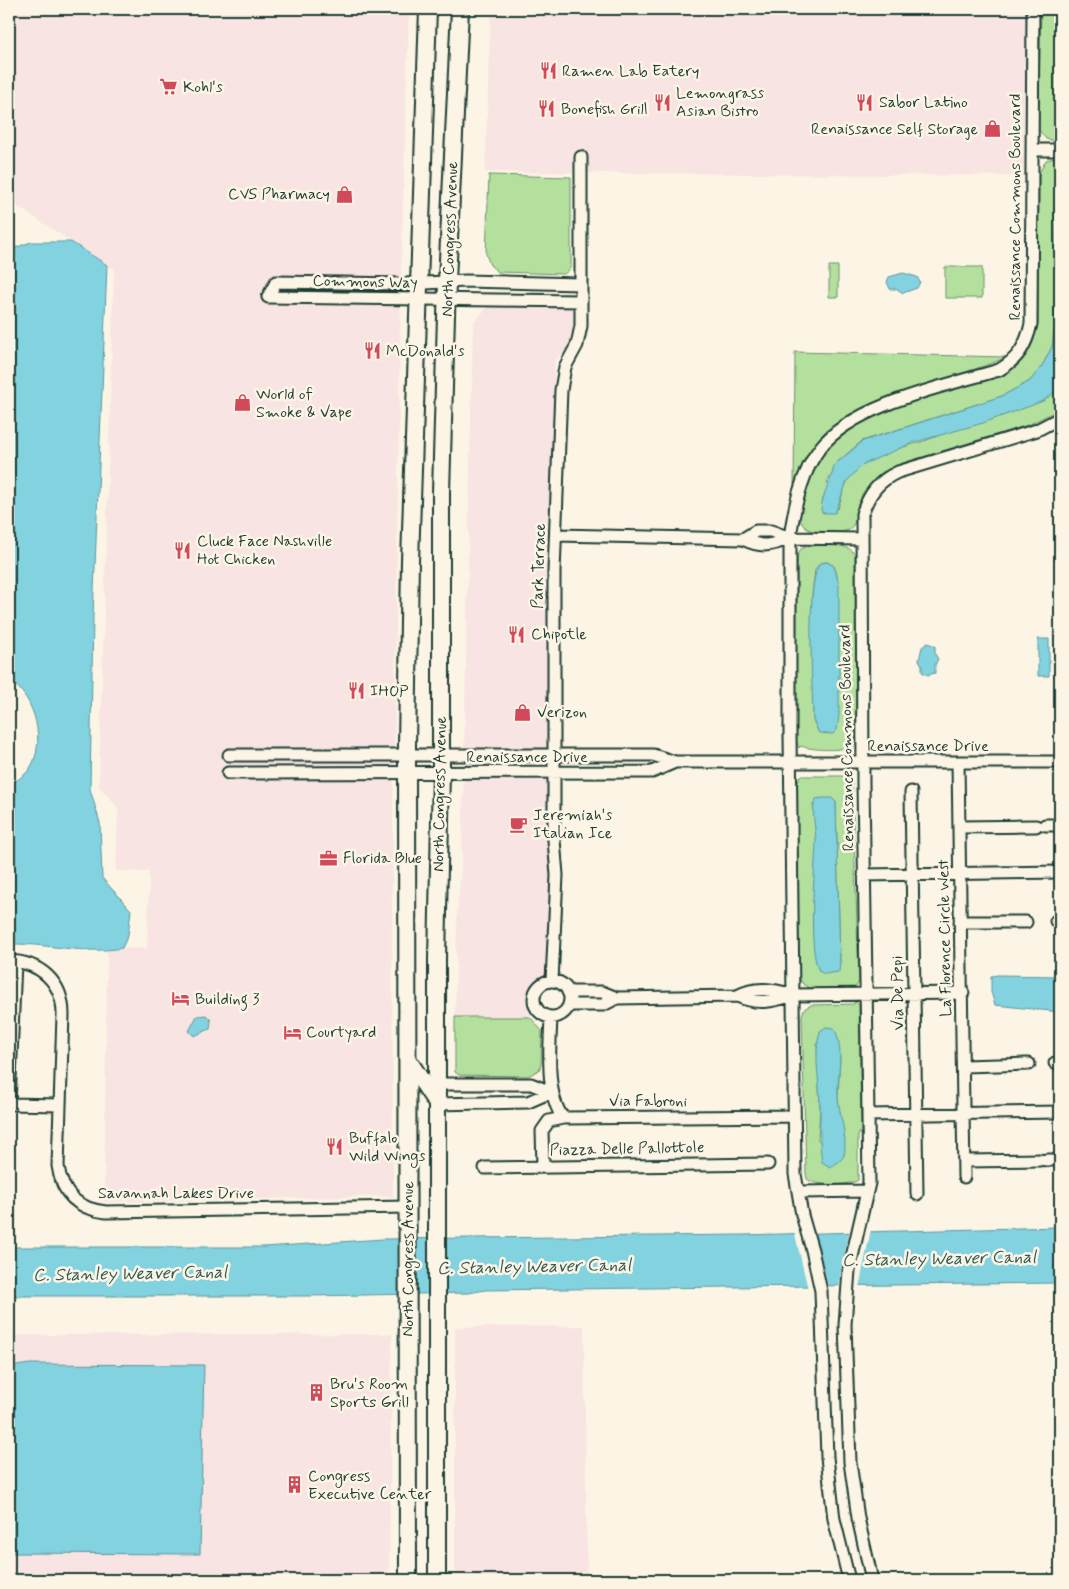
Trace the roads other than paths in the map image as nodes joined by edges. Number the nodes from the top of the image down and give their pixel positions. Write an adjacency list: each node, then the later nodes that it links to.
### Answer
1 (428, 9): 9 (main road, North Congress Avenue)
2 (460, 9): 7 (main road, North Congress Avenue)
3 (1034, 9): 4 (street, Renaissance Commons Boulevard)
4 (1032, 150): 5 (street); 14 (street, Renaissance Commons Boulevard)
5 (1060, 150)
6 (581, 157): 8 (street, Park Terrace)
7 (447, 281): 8 (street, Commons Way); 9 (street, Commons Way); 10 (main road, North Congress Avenue)
8 (580, 284): 11 (street, Park Terrace)
9 (418, 291): 9 (street, Commons Way); 10 (street, Commons Way); 20 (main road, North Congress Avenue)
10 (447, 298): 11 (street, Commons Way); 17 (main road, North Congress Avenue)
11 (581, 301): 13 (street, Park Terrace)
12 (1060, 418): 15 (street, Renaissance Commons Boulevard)
13 (556, 535): 14 (street); 18 (street, Park Terrace)
14 (790, 538): 15 (street); 22 (street, Renaissance Commons Boulevard)
15 (861, 539): 25 (street, Renaissance Commons Boulevard)
16 (229, 755): 19 (street, Renaissance Drive)
17 (441, 755): 18 (street, Renaissance Drive); 20 (street, Renaissance Drive); 28 (main road, North Congress Avenue)
18 (555, 755): 21 (street, Renaissance Drive); 26 (street, Park Terrace)
19 (328, 756): 20 (street, Renaissance Drive); 29 (street)
20 (407, 756): 30 (main road, North Congress Avenue)
21 (675, 762): 22 (street, Renaissance Drive); 26 (street, Renaissance Drive)
22 (790, 762): 25 (street, Renaissance Drive); 46 (street, Renaissance Commons Boulevard)
23 (958, 762): 24 (street, Renaissance Drive); 25 (street, Renaissance Drive); 33 (street, La Florence Circle West)
24 (1060, 762)
25 (863, 763): 36 (street, Renaissance Commons Boulevard)
26 (554, 772): 28 (street, Renaissance Drive); 41 (street, Park Terrace)
27 (228, 773): 29 (street, Renaissance Drive)
28 (440, 773): 30 (street, Renaissance Drive); 53 (main road, North Congress Avenue)
29 (327, 774): 30 (street, Renaissance Drive)
30 (407, 774): 50 (main road, North Congress Avenue)
31 (911, 792): 37 (street, Via De Pepi)
32 (1060, 825): 33 (street)
33 (959, 827): 35 (street, La Florence Circle West)
34 (1060, 872): 35 (street)
35 (959, 874): 37 (street); 38 (street, La Florence Circle West)
36 (864, 875): 37 (street); 45 (street, Renaissance Commons Boulevard)
37 (913, 875): 43 (street, Via De Pepi)
38 (960, 922): 39 (street); 44 (street, La Florence Circle West)
39 (1026, 922)
40 (12, 962): 55 (street); 57 (street, Savannah Lakes Drive)
41 (552, 981): 42 (street); 49 (street)
42 (568, 992): 47 (street); 48 (street)
43 (914, 993): 44 (street); 45 (street); 60 (street, Via De Pepi)
44 (963, 993): 52 (street, La Florence Circle West)
45 (871, 994): 46 (street); 61 (street, Renaissance Commons Boulevard)
46 (793, 995): 47 (street); 62 (street, Renaissance Commons Boulevard)
47 (617, 998): 48 (street)
48 (568, 1005): 49 (street)
49 (551, 1017): 54 (street)
50 (408, 1060): 56 (main road); 73 (main road, North Congress Avenue)
51 (1029, 1064): 52 (street)
52 (963, 1066): 59 (street, La Florence Circle West)
53 (437, 1084): 54 (street); 56 (main road, North Congress Avenue)
54 (551, 1092): 56 (street); 63 (street)
55 (9, 1104): 57 (street)
56 (437, 1104): 77 (main road, North Congress Avenue)
57 (60, 1105): 73 (street, Savannah Lakes Drive)
58 (1060, 1112): 59 (street)
59 (963, 1113): 60 (street); 64 (street, La Florence Circle West)
60 (915, 1114): 61 (street); 72 (street, Via De Pepi)
61 (868, 1115): 70 (street, Renaissance Commons Boulevard)
62 (794, 1116): 63 (street, Via Fabroni); 71 (street, Renaissance Commons Boulevard)
63 (563, 1118): 67 (street, Via Fabroni)
64 (964, 1160): 65 (street); 69 (street, La Florence Circle West)
65 (1060, 1160)
66 (768, 1164): 67 (street, Piazza Delle Pallottole)
67 (543, 1166): 68 (street, Piazza Delle Pallottole)
68 (485, 1168)
69 (964, 1177)
70 (867, 1191): 71 (street); 75 (street, Renaissance Commons Boulevard)
71 (798, 1192): 74 (street, Renaissance Commons Boulevard)
72 (917, 1194)
73 (408, 1207): 76 (main road, North Congress Avenue)
74 (824, 1396): 75 (street); 78 (street, Renaissance Commons Boulevard)
75 (846, 1396): 79 (street, Renaissance Commons Boulevard)
76 (408, 1580)
77 (437, 1580)
78 (849, 1580)
79 (872, 1580)

